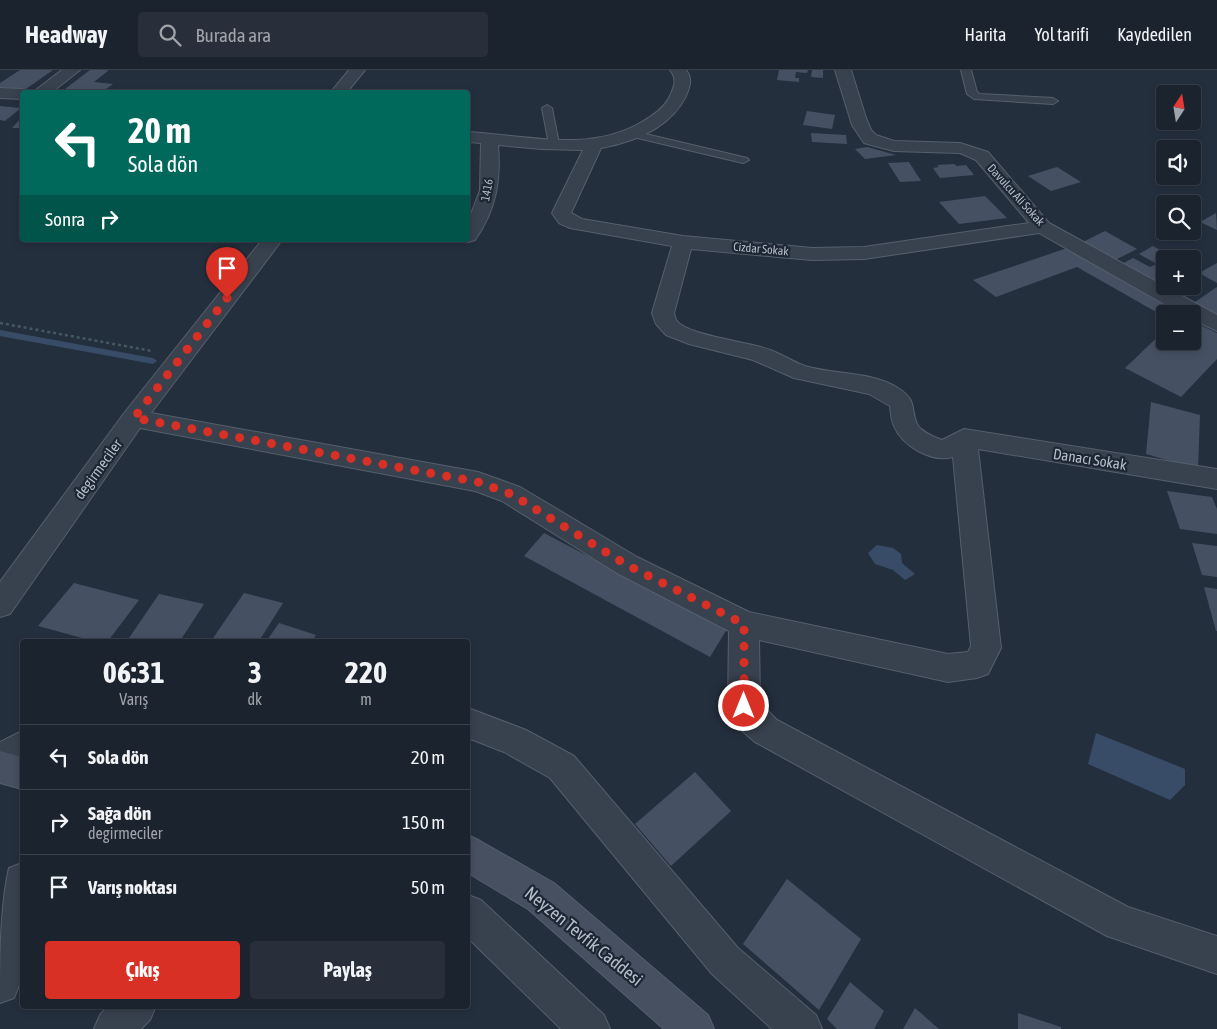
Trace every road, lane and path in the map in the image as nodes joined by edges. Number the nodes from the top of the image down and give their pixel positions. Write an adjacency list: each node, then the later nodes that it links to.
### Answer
1 (72, 70): 6 (street)
2 (357, 70): 7 (street)
3 (678, 70): 12 (street)
4 (844, 70): 18 (street, Davulcu Ali Sokak)
5 (966, 70): 10 (lane)
6 (46, 90)
7 (341, 90)
8 (0, 93): 9 (street)
9 (20, 94)
10 (1053, 100)
11 (547, 108): 16 (lane)
12 (633, 134): 15 (street); 17 (lane)
13 (470, 137): 14 (street)
14 (489, 139): 16 (street); 19 (street, 1416)
15 (595, 143): 16 (street); 21 (street, Cizdar Sokak)
16 (554, 144)
17 (743, 160)
18 (1042, 227): 21 (street, Cizdar Sokak); 23 (street, Davulcu Ali Sokak)
19 (470, 233)
20 (270, 242): 24 (street, degirmeciler)
21 (683, 242): 26 (street)
22 (0, 323): 24 (path)
23 (1217, 324)
24 (182, 356): 25 (street, degirmeciler)
25 (134, 418): 28 (street, degirmeciler); 29 (street)
26 (964, 438): 27 (street, Danacı Sokak); 29 (street)
27 (1217, 479)
28 (0, 605)
29 (744, 624): 38 (street)
30 (470, 724): 44 (street)
31 (20, 748): 32 (street)
32 (0, 761)
33 (0, 767): 34 (main road)
34 (20, 772)
35 (470, 854): 43 (main road, Neyzen Tevfik Caddesi)
36 (20, 891): 39 (street)
37 (470, 915): 42 (street)
38 (1217, 955)
39 (0, 984)
40 (133, 1009): 41 (street)
41 (114, 1029)
42 (590, 1029)
43 (694, 1029)
44 (802, 1029)

